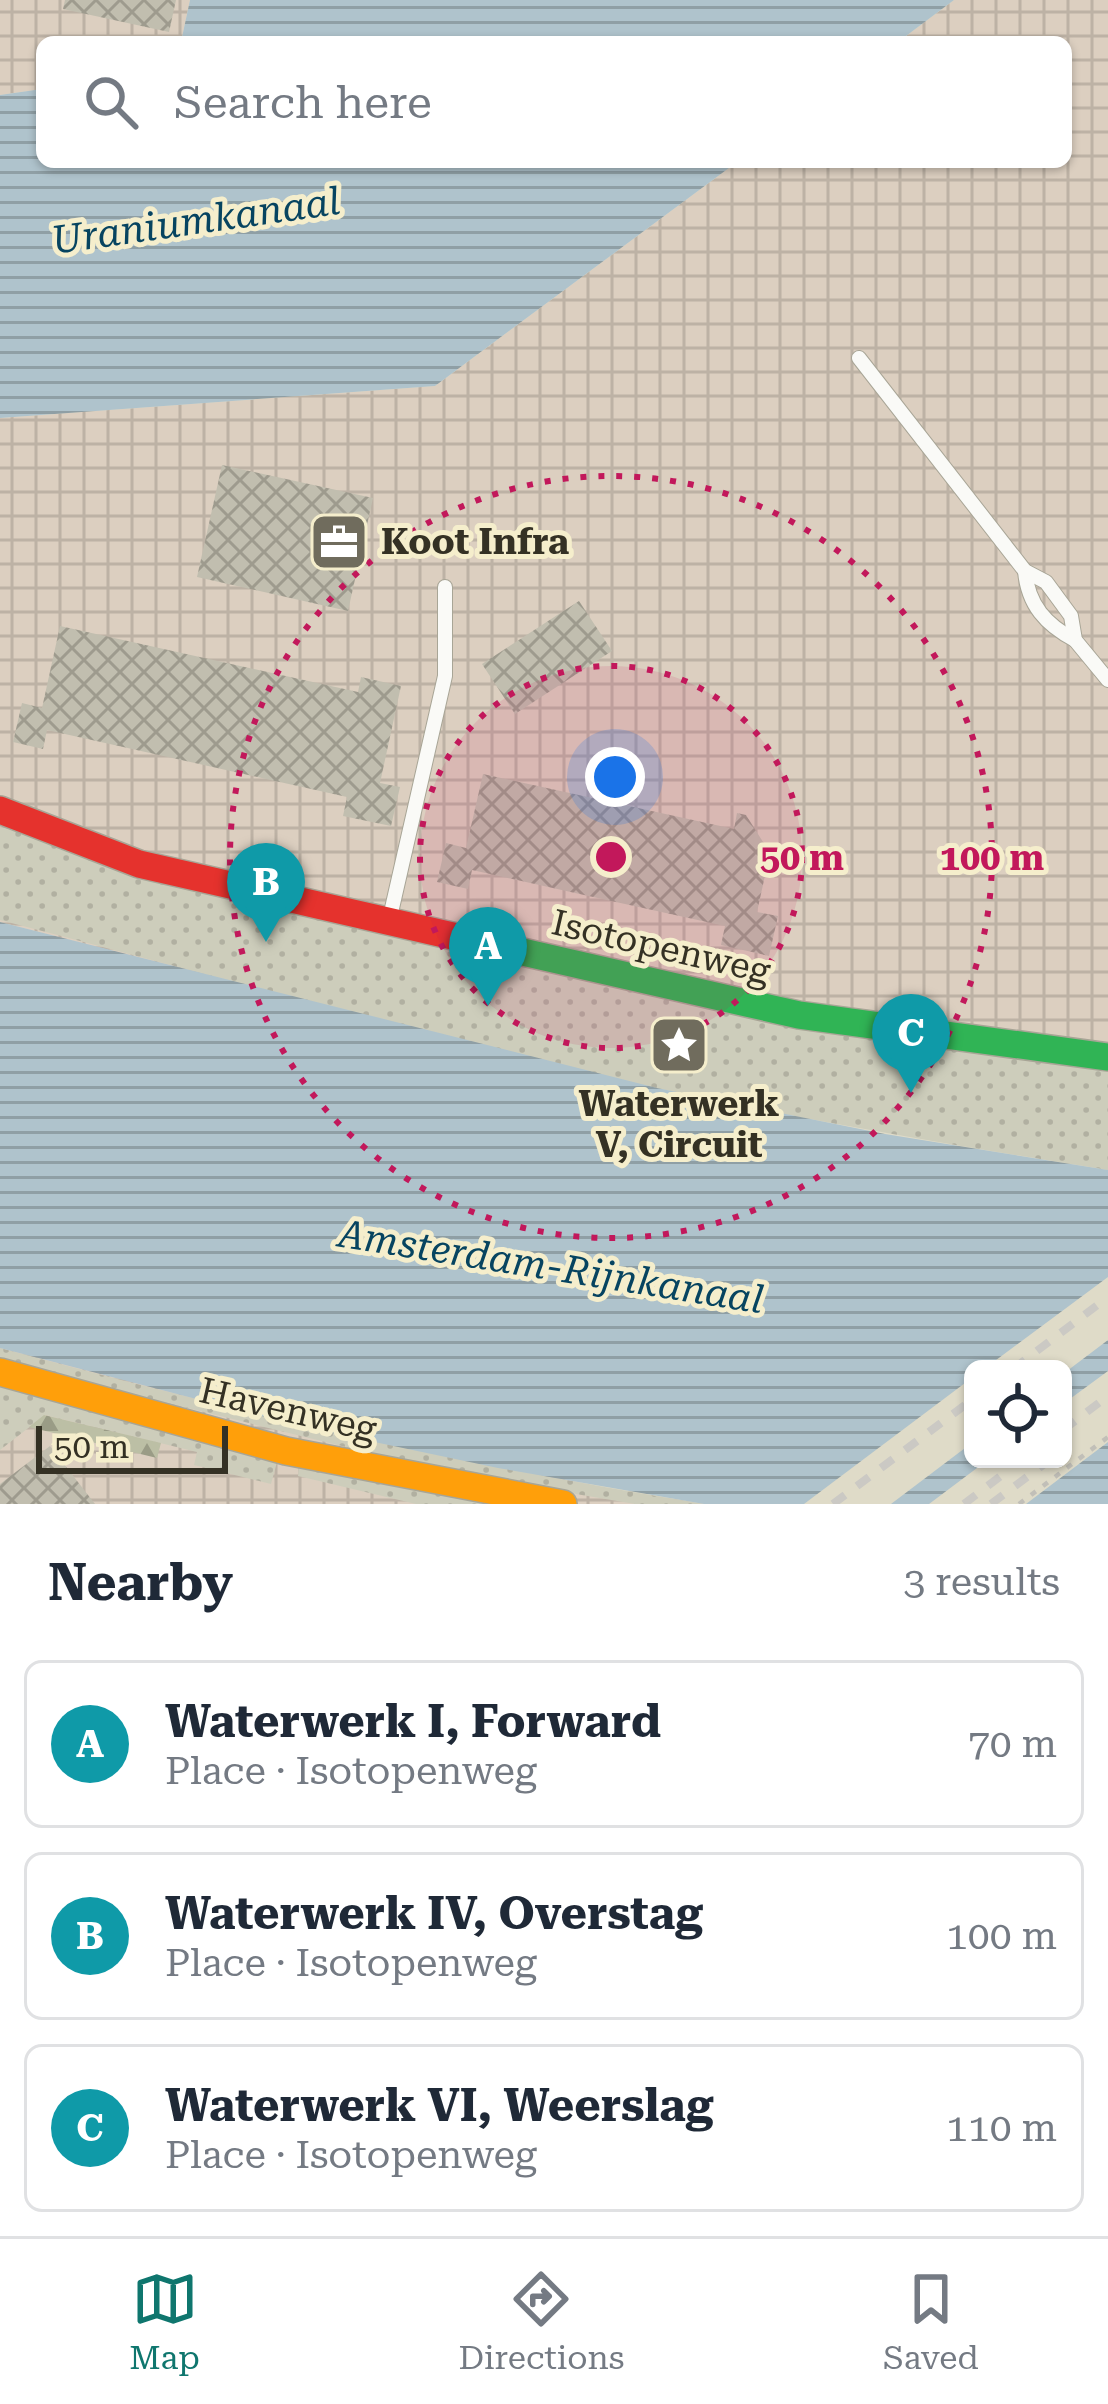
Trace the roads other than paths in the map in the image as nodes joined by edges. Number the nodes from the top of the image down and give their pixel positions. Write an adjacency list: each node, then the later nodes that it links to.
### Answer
1 (859, 358): 2 (lane)
2 (1025, 572): 4 (lane); 4 (lane)
3 (445, 586): 7 (lane)
4 (1075, 640): 5 (lane)
5 (1108, 680)
6 (0, 810): 7 (street, Isotopenweg)
7 (388, 922): 8 (street, Isotopenweg)
8 (1108, 1057)
9 (0, 1372): 10 (street, Havenweg)
10 (563, 1504)

